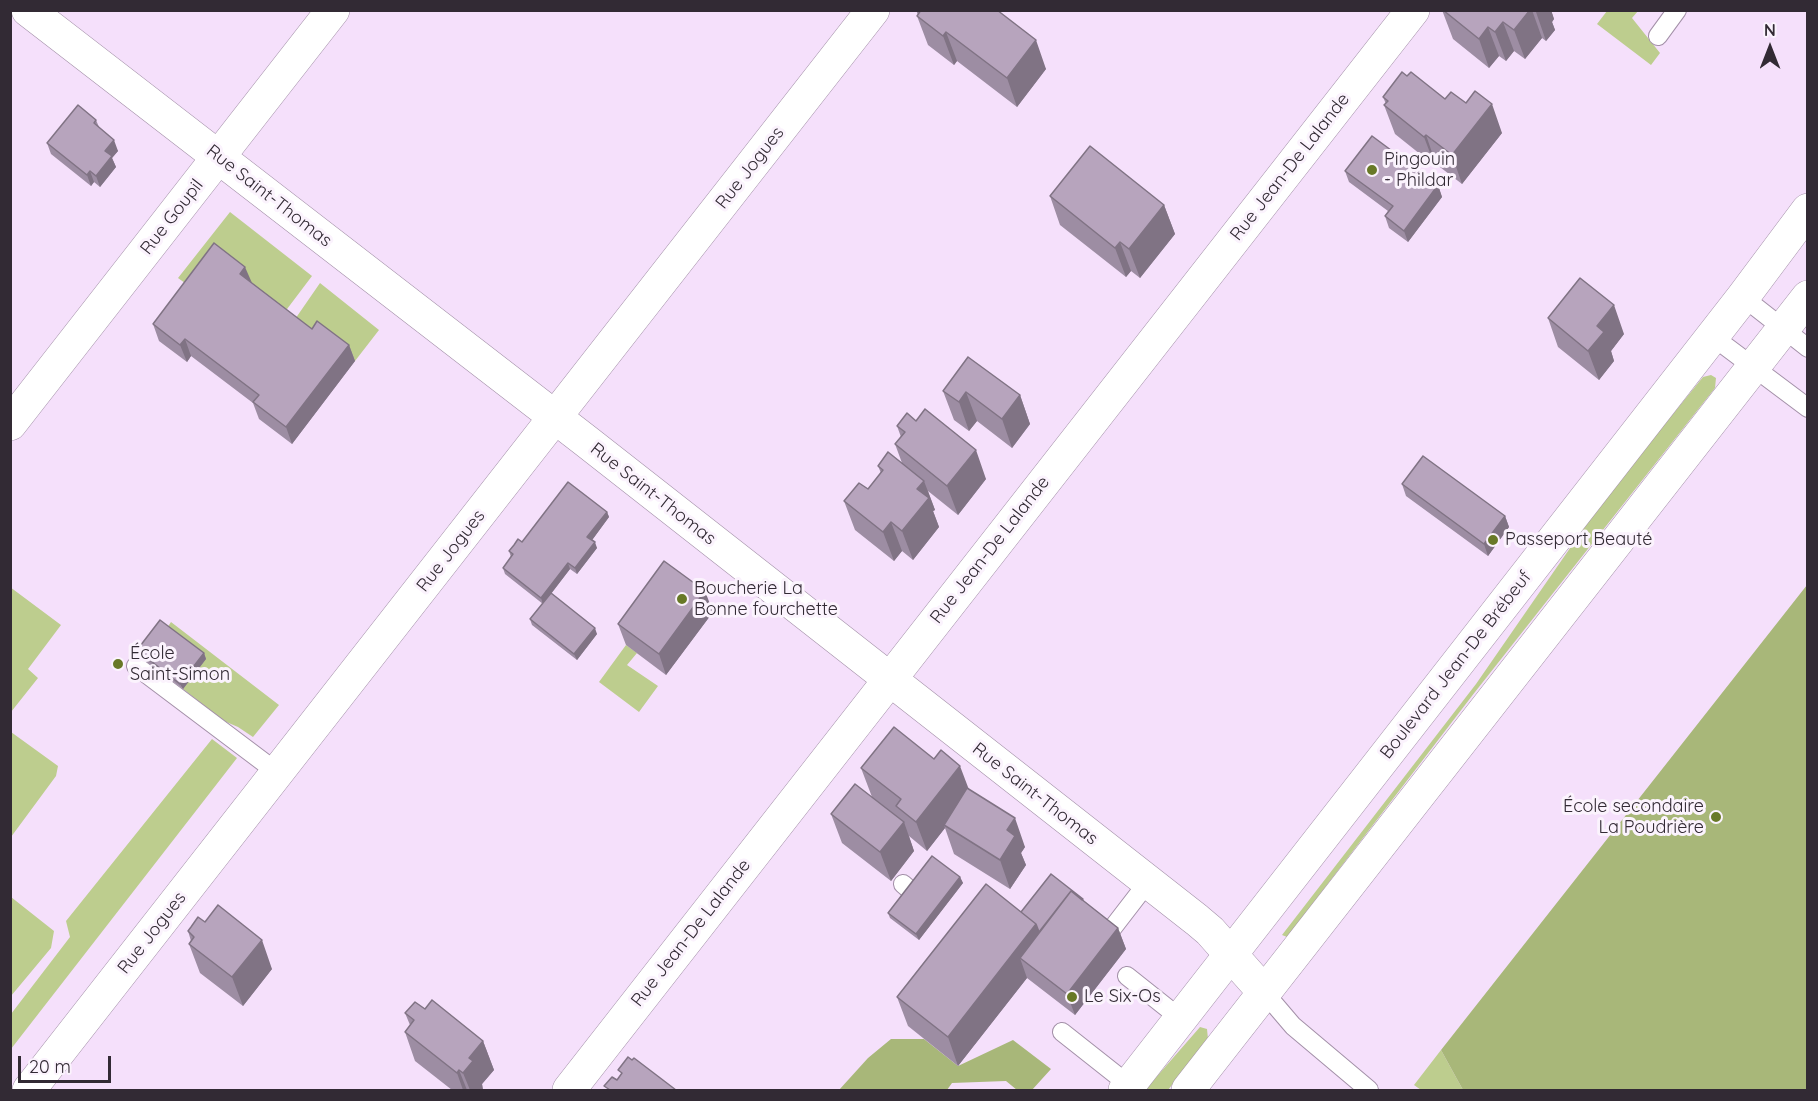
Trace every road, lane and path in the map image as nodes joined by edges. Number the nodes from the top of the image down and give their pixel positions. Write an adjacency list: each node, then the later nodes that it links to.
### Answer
1 (28, 10): 7 (street, Rue Saint-Thomas)
2 (333, 10): 7 (street, Rue Goupil)
3 (873, 10): 15 (street, Rue Jogues)
4 (1413, 10): 18 (street, Rue Jean-De Lalande)
5 (1677, 10): 6 (lane)
6 (1659, 36)
7 (218, 157): 15 (street, Rue Saint-Thomas); 16 (street, Rue Goupil)
8 (1808, 210): 9 (street, Boulevard Jean-De Brébeuf)
9 (1743, 297): 11 (street, Boulevard Jean-De Brébeuf); 12 (lane)
10 (1808, 297): 12 (street)
11 (1712, 336): 13 (lane); 22 (street, Boulevard Jean-De Brébeuf)
12 (1795, 338): 13 (street)
13 (1754, 367): 14 (lane); 24 (street)
14 (1808, 408)
15 (556, 418): 18 (street, Rue Saint-Thomas); 19 (street, Rue Jogues)
16 (10, 424)
17 (136, 666): 19 (lane)
18 (889, 679): 20 (street, Rue Saint-Thomas); 29 (street, Rue Jean-De Lalande)
19 (278, 773): 28 (street, Rue Jogues)
20 (1148, 882): 21 (lane); 22 (street, Rue Saint-Thomas)
21 (1111, 930)
22 (1231, 955): 24 (street, Rue Saint-Thomas); 25 (street, Boulevard Jean-De Brébeuf)
23 (1127, 976): 25 (lane)
24 (1264, 992): 30 (street); 31 (lane)
25 (1181, 1019): 27 (street, Boulevard Jean-De Brébeuf)
26 (1062, 1032): 27 (lane)
27 (1127, 1088)
28 (29, 1090)
29 (569, 1090)
30 (1188, 1090)
31 (1369, 1090)

